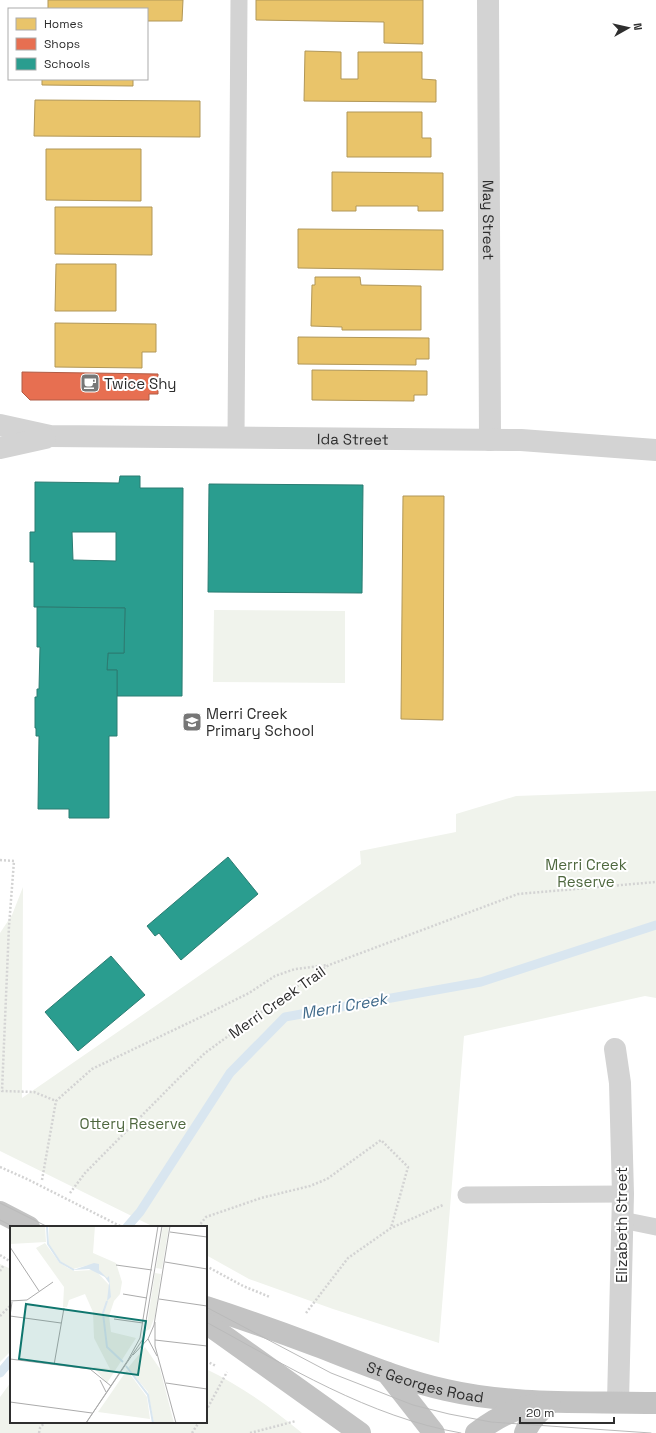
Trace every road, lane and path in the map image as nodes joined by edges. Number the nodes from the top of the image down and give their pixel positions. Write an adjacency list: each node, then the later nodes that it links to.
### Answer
1 (239, 0): 5 (lane)
2 (488, 0): 6 (street, May Street)
3 (0, 425): 4 (street, Ida Street)
4 (50, 436): 5 (street, Ida Street); 7 (street, Ida Street)
5 (236, 438): 6 (street, Ida Street)
6 (490, 440): 8 (street, Ida Street)
7 (0, 448)
8 (656, 450)
9 (0, 860): 13 (path)
10 (656, 882): 11 (path, Merri Creek Trail)
11 (329, 965): 14 (path); 17 (path, Merri Creek Trail)
12 (615, 1049): 18 (street, Elizabeth Street)
13 (1, 1093): 14 (path)
14 (56, 1101): 16 (path)
15 (0, 1167): 21 (path)
16 (42, 1180)
17 (70, 1193)
18 (623, 1194): 19 (lane); 20 (street, Elizabeth Street)
19 (466, 1195): 24 (path)
20 (622, 1220): 23 (lane); 40 (street, Elizabeth Street)
21 (120, 1226)
22 (199, 1226): 24 (path)
23 (656, 1227)
24 (391, 1228): 34 (path)
25 (0, 1255): 26 (path)
26 (10, 1261)
27 (3, 1266): 29 (path)
28 (207, 1267): 30 (path)
29 (0, 1271)
30 (272, 1298)
31 (10, 1306): 35 (path)
32 (207, 1307): 39 (highway, St Georges Road)
33 (300, 1310): 34 (path)
34 (307, 1313): 36 (path)
35 (0, 1316)
36 (313, 1316)
37 (207, 1324): 50 (highway)
38 (207, 1362): 43 (path)
39 (387, 1373): 41 (highway, St Georges Road); 51 (highway)
40 (618, 1402): 41 (highway, St Georges Road); 42 (highway, St Georges Road)
41 (550, 1403): 52 (highway); 53 (highway)
42 (656, 1403)
43 (207, 1409)
44 (299, 1420): 49 (path)
45 (44, 1423): 47 (path)
46 (198, 1423): 48 (path)
47 (39, 1433)
48 (192, 1433)
49 (250, 1433)
50 (360, 1433)
51 (434, 1433)
52 (476, 1433)
53 (525, 1433)

